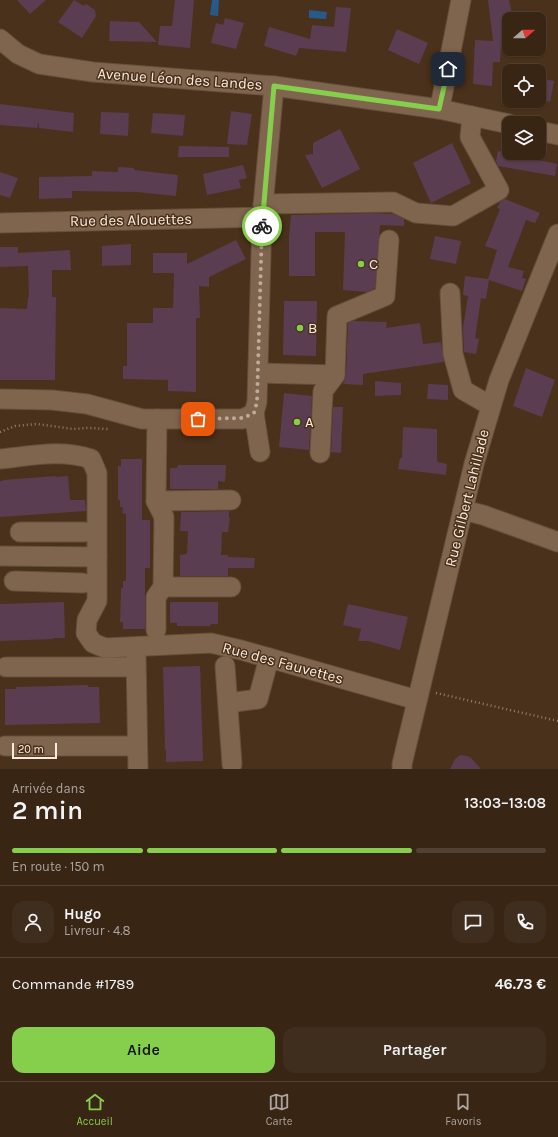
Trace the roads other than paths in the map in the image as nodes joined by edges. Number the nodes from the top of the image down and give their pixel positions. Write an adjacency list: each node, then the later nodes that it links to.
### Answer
1 (461, 0): 4 (street)
2 (0, 39): 3 (street, Avenue Léon des Landes)
3 (274, 86): 4 (street, Avenue Léon des Landes); 9 (street)
4 (439, 109): 5 (street, Avenue Léon des Landes)
5 (472, 116): 6 (street, Avenue Léon des Landes); 9 (street, Rue des Alouettes)
6 (502, 122)
7 (546, 132): 8 (street)
8 (558, 135)
9 (263, 211): 10 (street, Rue des Alouettes); 14 (street)
10 (0, 223)
11 (558, 234): 17 (street, Rue Gilbert Lahillade)
12 (389, 240): 15 (street)
13 (450, 293): 17 (street)
14 (258, 373): 15 (street); 18 (street)
15 (335, 374): 21 (street)
16 (0, 399): 19 (street)
17 (491, 406): 25 (street, Rue Gilbert Lahillade)
18 (254, 413): 19 (street); 20 (street)
19 (157, 419): 24 (street)
20 (260, 452)
21 (320, 453)
22 (0, 458): 32 (street, Rue des Fauvettes)
23 (231, 500): 24 (street)
24 (156, 501): 36 (street)
25 (464, 510): 29 (street); 44 (street, Rue Gilbert Lahillade)
26 (20, 532): 27 (street)
27 (56, 532): 28 (street); 31 (street)
28 (85, 532)
29 (558, 542)
30 (0, 556): 31 (street)
31 (56, 557): 32 (street); 34 (street)
32 (97, 557): 39 (street, Rue des Fauvettes)
33 (14, 581): 34 (street)
34 (55, 582): 35 (street)
35 (83, 583)
36 (163, 587): 37 (street); 38 (street)
37 (231, 587)
38 (156, 630)
39 (136, 646): 40 (street, Rue des Fauvettes); 43 (street)
40 (269, 658): 44 (street, Rue des Fauvettes); 45 (street)
41 (225, 666): 45 (street)
42 (6, 667): 43 (street)
43 (136, 667): 47 (street)
44 (417, 700): 50 (street, Rue Gilbert Lahillade)
45 (228, 703): 48 (street)
46 (5, 746): 47 (street)
47 (137, 746): 49 (street)
48 (232, 764)
49 (138, 769)
50 (402, 769)

